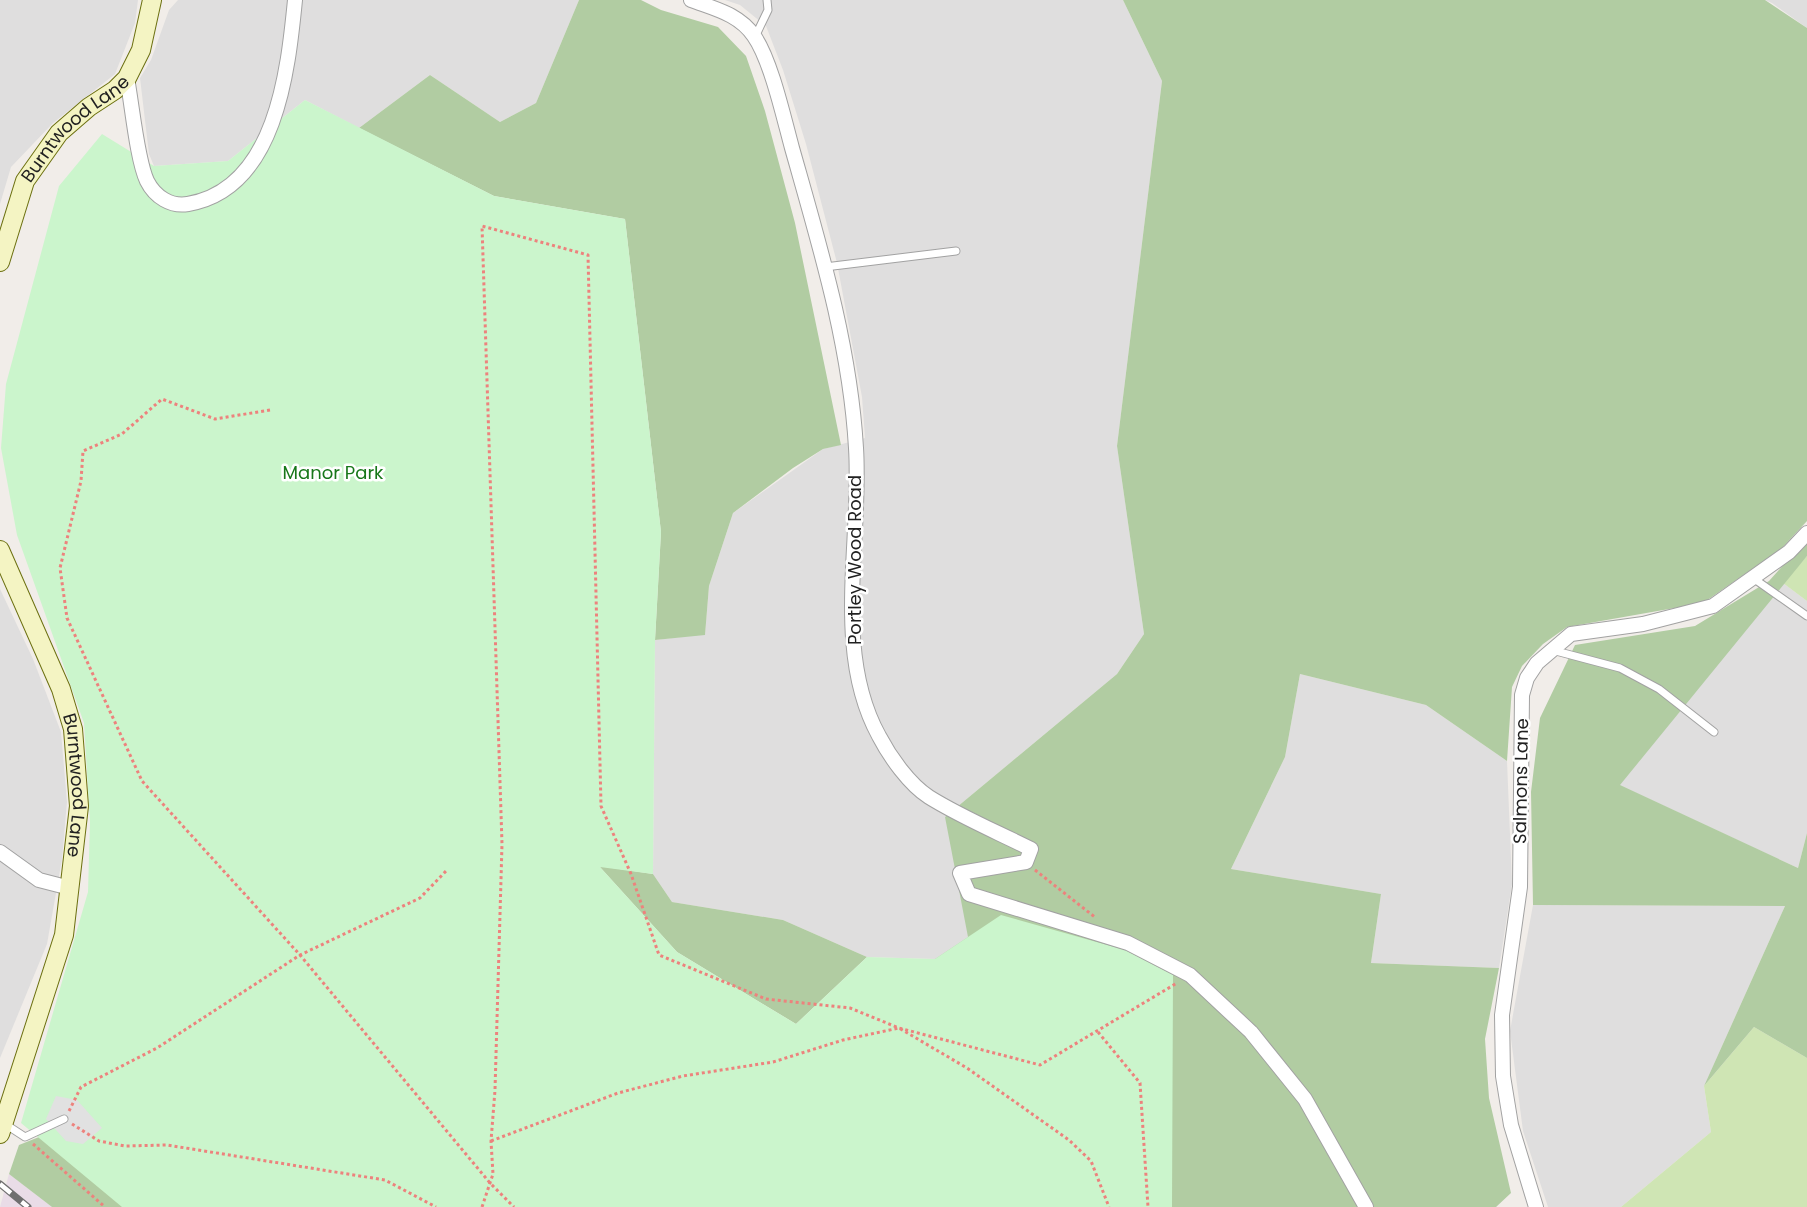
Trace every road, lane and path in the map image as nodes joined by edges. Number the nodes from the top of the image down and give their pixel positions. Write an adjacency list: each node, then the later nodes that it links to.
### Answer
1 (152, 0): 6 (street, Burntwood Lane)
2 (295, 0): 6 (street)
3 (691, 0): 5 (street, Portley Wood Road)
4 (767, 0): 5 (lane)
5 (755, 37): 9 (street, Portley Wood Road)
6 (127, 78): 8 (street, Burntwood Lane)
7 (956, 250): 9 (lane)
8 (0, 262)
9 (825, 267): 18 (street, Portley Wood Road)
10 (270, 410): 22 (path)
11 (1807, 533): 13 (street, Salmons Lane)
12 (0, 550): 20 (street, Burntwood Lane)
13 (1753, 578): 14 (lane); 15 (street, Salmons Lane)
14 (1807, 616)
15 (1549, 650): 16 (lane); 38 (street, Salmons Lane)
16 (1714, 732)
17 (2, 856): 20 (street)
18 (1026, 862): 21 (path); 23 (street)
19 (448, 869): 22 (path)
20 (70, 888): 27 (street, Burntwood Lane)
21 (1102, 923)
22 (300, 955): 26 (path); 30 (path)
23 (1190, 975): 25 (path); 37 (street)
24 (899, 1028): 25 (path); 29 (path); 29 (path); 35 (path)
25 (1098, 1032): 36 (path)
26 (64, 1119): 28 (lane); 32 (path)
27 (2, 1122): 28 (lane)
28 (25, 1137): 31 (path)
29 (491, 1141): 30 (path)
30 (490, 1183): 33 (path); 34 (path)
31 (105, 1207)
32 (436, 1207)
33 (482, 1207)
34 (514, 1207)
35 (1109, 1207)
36 (1148, 1207)
37 (1366, 1207)
38 (1536, 1207)

